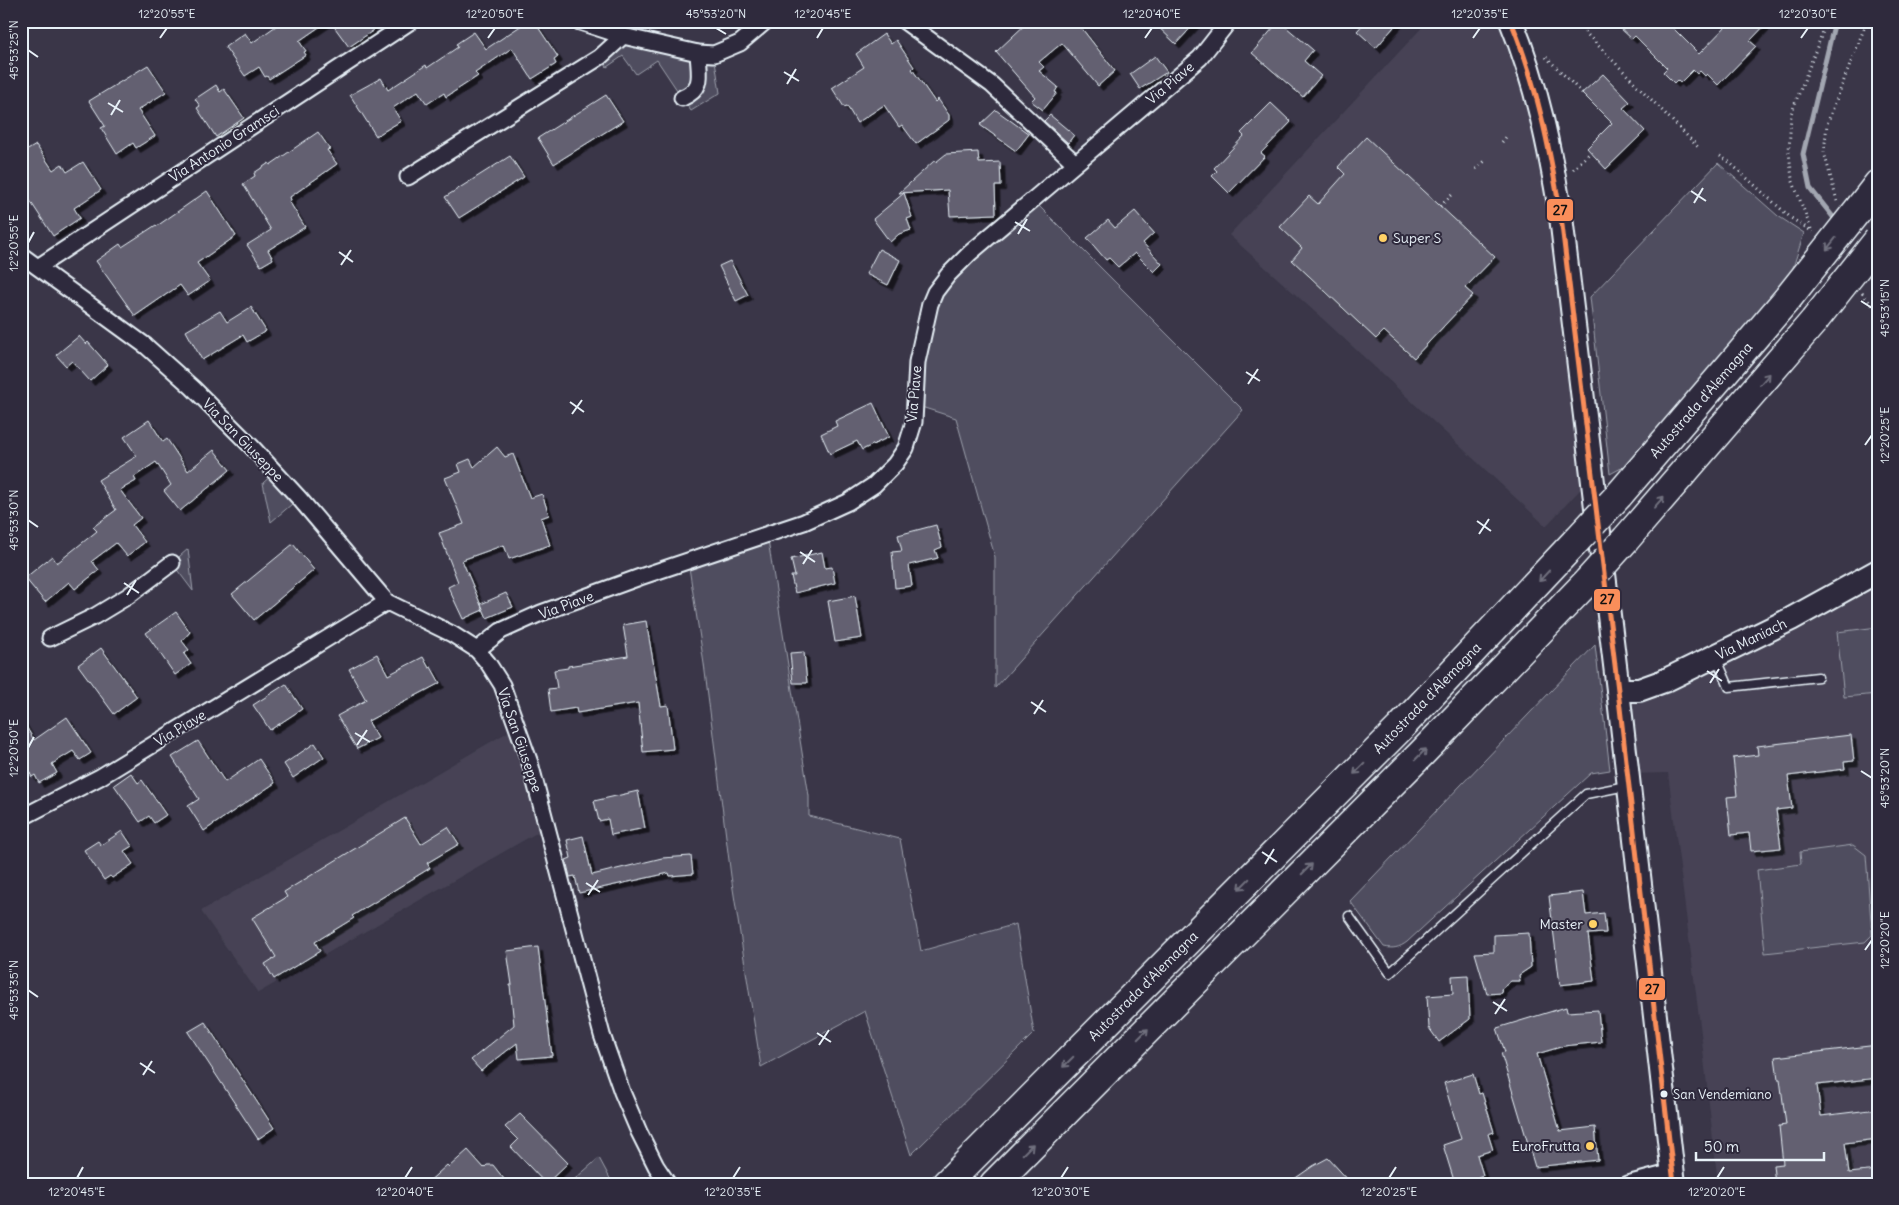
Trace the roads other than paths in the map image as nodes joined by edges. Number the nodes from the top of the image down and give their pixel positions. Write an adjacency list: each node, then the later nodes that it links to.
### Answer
1 (411, 21): 15 (street, Via Antonio Gramsci)
2 (577, 21): 7 (street)
3 (766, 21): 8 (street)
4 (904, 21): 10 (street)
5 (1229, 21): 10 (street, Via Piave)
6 (1516, 22): 23 (street)
7 (623, 36): 8 (street); 11 (street)
8 (698, 53): 9 (street)
9 (682, 98)
10 (1075, 163): 20 (street, Via Piave)
11 (408, 177)
12 (1878, 184): 29 (highway, Autostrada d'Alemagna, one-way to 29, bridge)
13 (1878, 240): 30 (highway, one-way to 13, bridge)
14 (21, 255): 15 (street, Via San Giuseppe)
15 (38, 267): 18 (street, Via San Giuseppe)
16 (172, 563): 19 (street)
17 (1878, 570): 21 (street, Via Maniach)
18 (387, 602): 20 (street, Via San Giuseppe); 25 (street, Via Piave)
19 (50, 638)
20 (477, 650): 28 (street, Via San Giuseppe)
21 (1715, 656): 22 (lane); 23 (street, Via Maniach)
22 (1818, 677)
23 (1618, 690): 24 (street)
24 (1629, 786): 26 (lane); 27 (street)
25 (21, 818)
26 (1349, 916)
27 (1673, 1178): 31 (street)
28 (668, 1184)
29 (946, 1184)
30 (994, 1184)
31 (1627, 1184)

